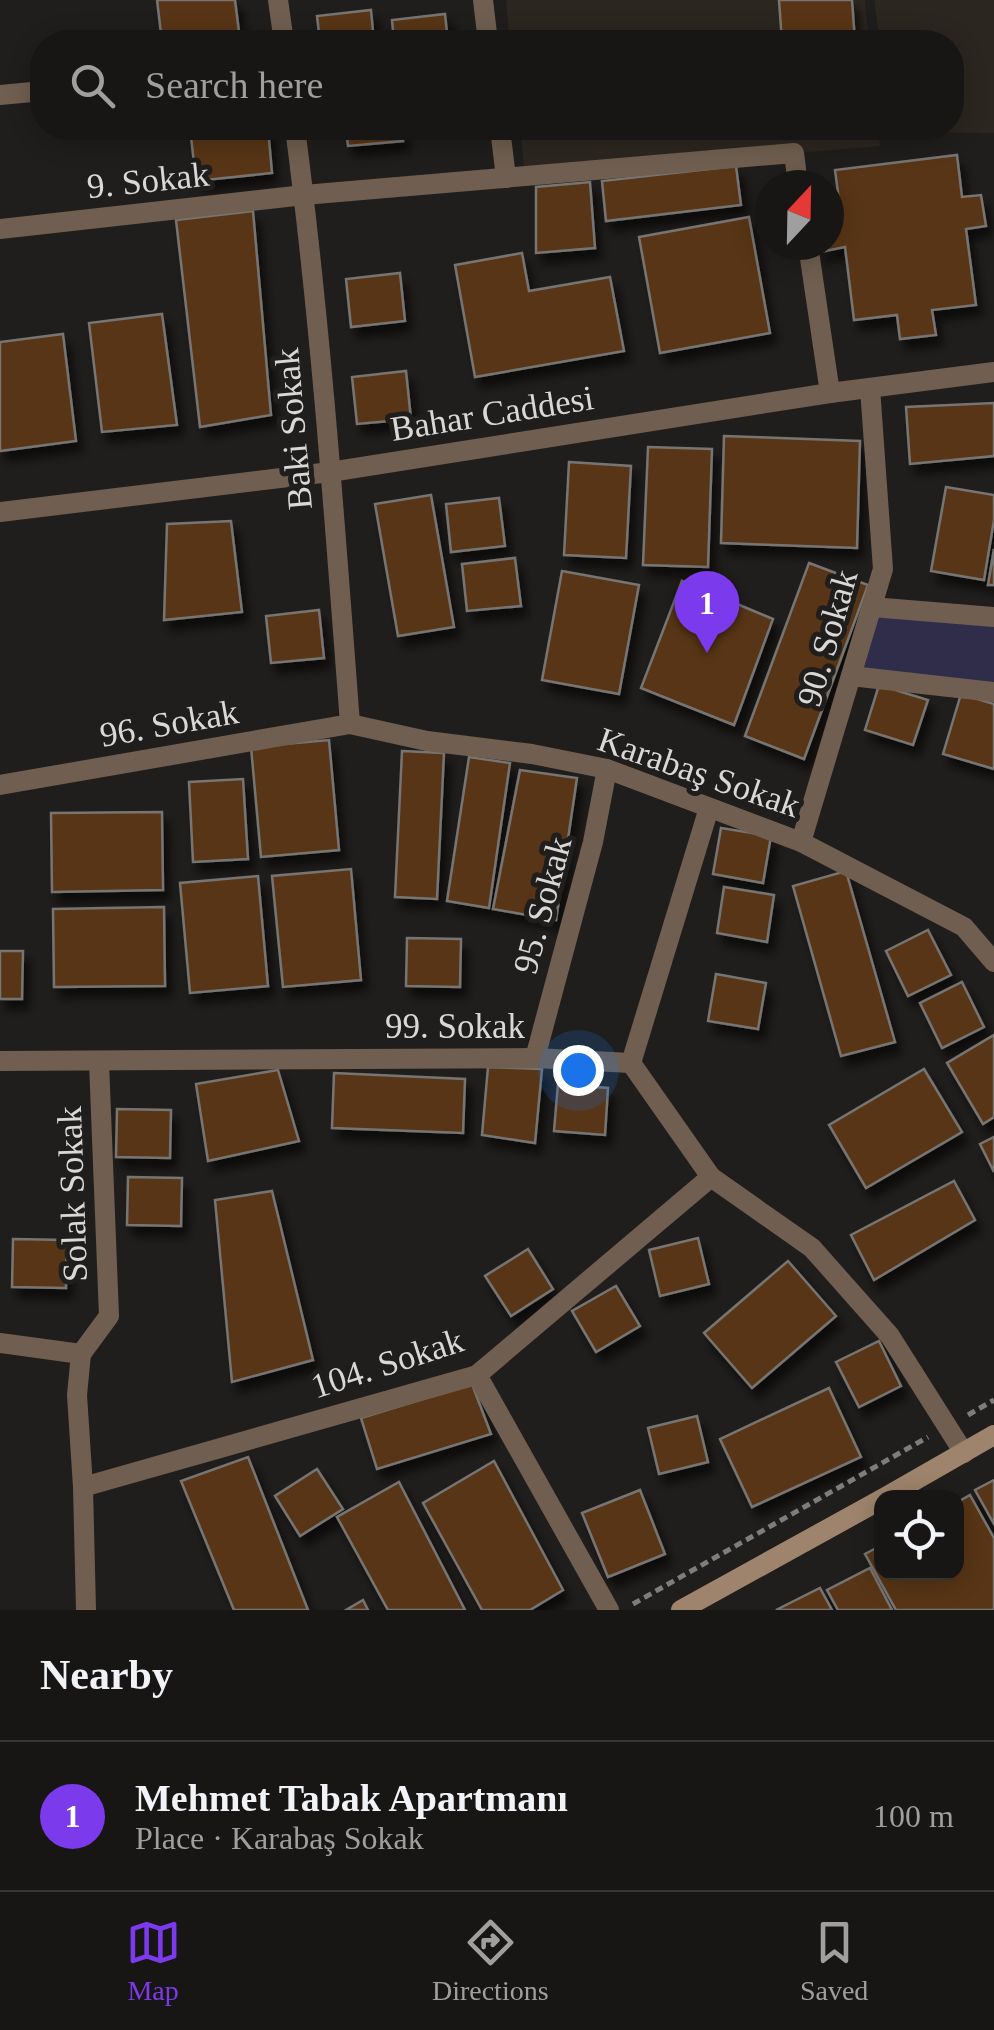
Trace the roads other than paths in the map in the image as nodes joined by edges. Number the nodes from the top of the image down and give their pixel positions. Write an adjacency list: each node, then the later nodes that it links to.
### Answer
1 (278, 0): 3 (street)
2 (482, 0): 4 (street)
3 (282, 30)
4 (486, 30)
5 (30, 91): 6 (street)
6 (0, 95)
7 (297, 140): 11 (street, Baki Sokak)
8 (501, 140): 10 (street)
9 (796, 170): 10 (street, 9. Sokak)
10 (506, 178): 11 (street, 9. Sokak)
11 (304, 195): 12 (street, 9. Sokak); 17 (street, Baki Sokak)
12 (0, 229)
13 (810, 260): 16 (street)
14 (994, 372): 15 (street, Bahar Caddesi)
15 (870, 388): 16 (street, Bahar Caddesi); 19 (street, 90. Sokak)
16 (830, 394): 17 (street, Bahar Caddesi)
17 (330, 472): 18 (street, Bahar Caddesi); 23 (street, Baki Sokak)
18 (0, 512)
19 (872, 607): 20 (street); 21 (street, 90. Sokak)
20 (994, 617)
21 (851, 676): 22 (street); 27 (street, 90. Sokak)
22 (994, 692)
23 (350, 724): 24 (street, Karabaş Sokak); 25 (street, 96. Sokak)
24 (607, 768): 26 (street, Karabaş Sokak); 29 (street, 95. Sokak)
25 (0, 785)
26 (709, 808): 27 (street, Karabaş Sokak); 32 (street)
27 (801, 842): 28 (street, Karabaş Sokak)
28 (994, 962)
29 (535, 1058): 31 (street, 99. Sokak); 32 (street, 99. Sokak)
30 (0, 1061): 31 (street, 99. Sokak)
31 (99, 1062): 35 (street, Solak Sokak)
32 (630, 1063): 33 (street)
33 (711, 1177): 36 (street, 104. Sokak); 38 (street)
34 (0, 1343): 35 (street)
35 (80, 1354): 39 (street)
36 (476, 1375): 39 (street, 104. Sokak); 43 (street)
37 (994, 1436): 38 (main road)
38 (964, 1453): 40 (main road)
39 (83, 1487): 42 (street)
40 (897, 1490)
41 (874, 1503): 44 (main road)
42 (86, 1610)
43 (609, 1610)
44 (682, 1610)

